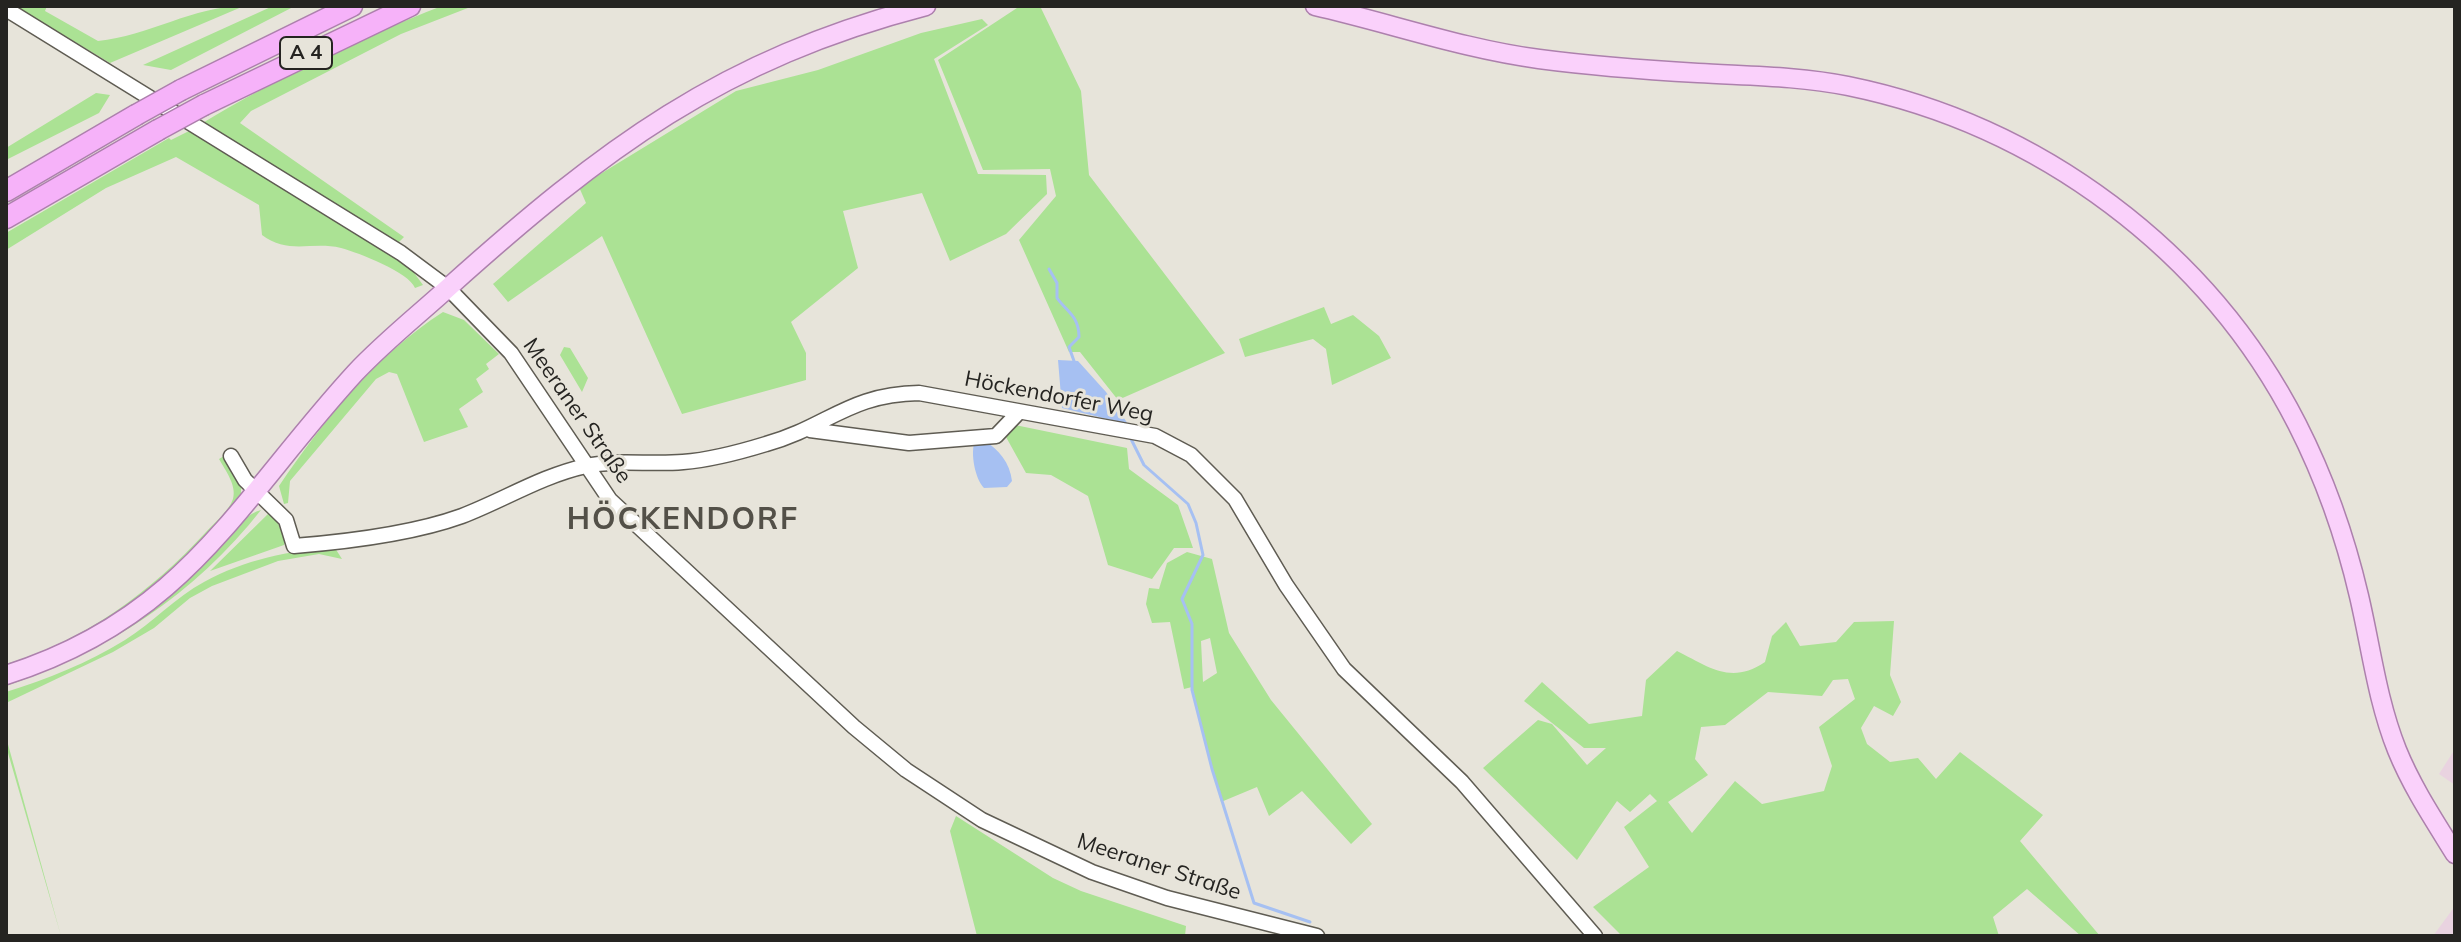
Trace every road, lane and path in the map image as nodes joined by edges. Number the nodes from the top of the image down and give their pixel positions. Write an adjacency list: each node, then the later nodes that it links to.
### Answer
1 (352, 6): 6 (highway, A 4, bridge)
2 (410, 6): 7 (highway, A 4, bridge)
3 (926, 6): 8 (main road)
4 (1315, 6): 15 (main road)
5 (6, 9): 8 (street, Meeraner Straße)
6 (6, 191)
7 (6, 218)
8 (448, 288): 12 (street, Meeraner Straße); 13 (main road)
9 (1018, 413): 10 (street, Höckendorfer Weg); 10 (street); 17 (street, Höckendorfer Weg)
10 (810, 430): 12 (street, Höckendorfer Weg)
11 (231, 456): 13 (street)
12 (587, 466): 13 (street, Höckendorfer Weg); 16 (street, Meeraner Straße)
13 (257, 491): 14 (main road)
14 (6, 675)
15 (2455, 854)
16 (1317, 936)
17 (1595, 936)

